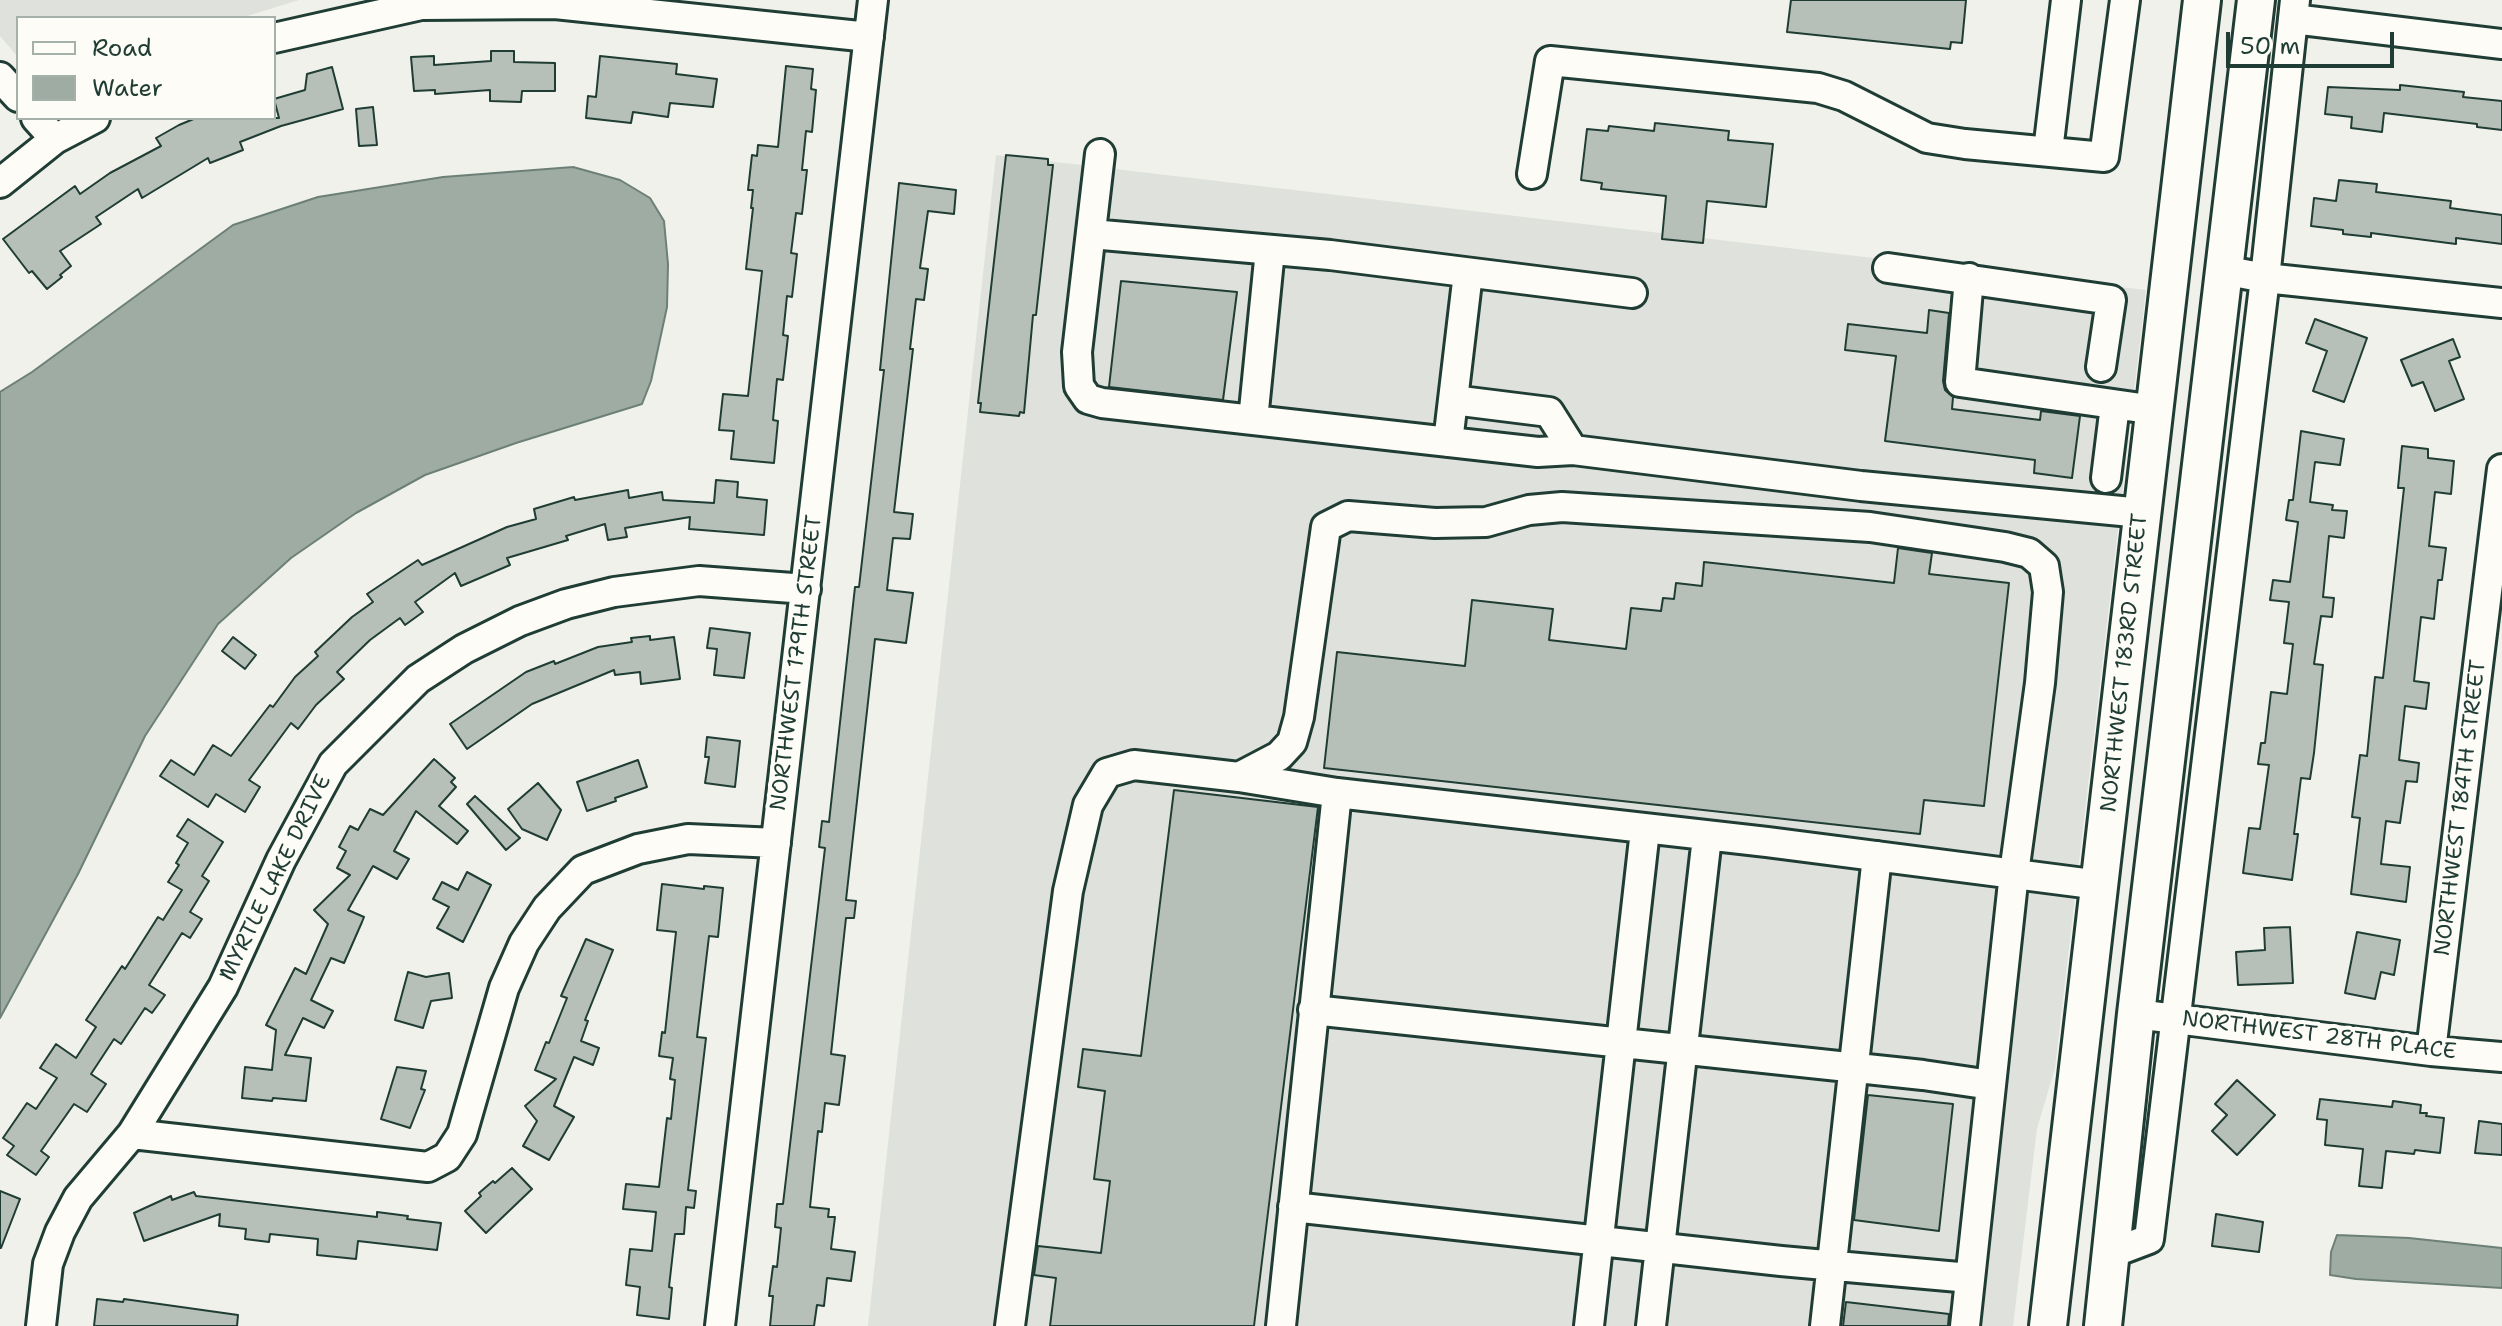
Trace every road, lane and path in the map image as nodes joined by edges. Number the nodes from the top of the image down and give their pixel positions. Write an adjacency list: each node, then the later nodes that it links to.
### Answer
1 (873, 0): 8 (street, NORTHWEST 179TH STREET)
2 (2066, 0): 16 (street)
3 (2125, 0): 16 (street)
4 (2202, 0): 20 (main road, NORTHWEST 183RD STREET)
5 (2256, 0): 24 (main road)
6 (581, 4): 8 (street); 9 (street)
7 (2294, 10): 10 (street); 27 (street)
8 (869, 37): 39 (street, NORTHWEST 179TH STREET)
9 (276, 38)
10 (2502, 44)
11 (0, 77): 12 (street)
12 (16, 95)
13 (38, 120): 15 (street)
14 (91, 120): 15 (street)
15 (55, 139): 19 (street)
16 (2048, 151): 18 (street)
17 (1100, 154): 21 (street)
18 (1532, 174)
19 (0, 183)
20 (2180, 188): 24 (main road); 32 (main road, NORTHWEST 183RD STREET)
21 (1091, 234): 22 (street); 33 (street)
22 (1270, 250): 25 (street); 33 (street)
23 (1888, 268): 26 (street)
24 (2223, 270): 27 (street); 48 (main road)
25 (1468, 273): 28 (street); 34 (street)
26 (1969, 278): 30 (street); 31 (street)
27 (2265, 278): 29 (street); 51 (street)
28 (1632, 293)
29 (2502, 303)
30 (2101, 367)
31 (2115, 405): 32 (street); 37 (street)
32 (2155, 410): 38 (main road, NORTHWEST 183RD STREET)
33 (1253, 420): 34 (street)
34 (1451, 422): 35 (street); 35 (street)
35 (1573, 450): 38 (street)
36 (2502, 469): 54 (street, NORTHWEST 184TH STREET)
37 (2106, 478)
38 (2142, 513): 47 (main road, NORTHWEST 183RD STREET)
39 (806, 589): 44 (street, NORTHWEST 179TH STREET); 58 (street, MYRTLE LAKE DRIVE)
40 (1239, 777): 41 (street); 46 (street); 67 (street)
41 (1337, 793): 42 (street); 49 (street)
42 (1645, 830): 43 (street); 52 (street)
43 (1707, 837): 45 (street); 53 (street)
44 (776, 843): 58 (street); 66 (street, NORTHWEST 179TH STREET)
45 (1877, 856): 46 (street); 56 (street)
46 (2014, 873): 47 (street); 57 (street)
47 (2100, 885): 48 (main road); 73 (main road, NORTHWEST 183RD STREET)
48 (2146, 929): 50 (main road)
49 (1313, 1010): 52 (street); 59 (street)
50 (2136, 1014): 51 (street, NORTHWEST 28TH PLACE); 62 (main road)
51 (2176, 1019): 54 (street, NORTHWEST 28TH PLACE); 62 (street)
52 (1621, 1043): 53 (street); 60 (street)
53 (1682, 1049): 56 (street); 61 (street)
54 (2431, 1051): 55 (street, NORTHWEST 28TH PLACE)
55 (2502, 1057)
56 (1852, 1068): 57 (street); 63 (street)
57 (1991, 1085): 64 (street)
58 (132, 1134): 65 (street, MYRTLE LAKE DRIVE)
59 (1293, 1207): 60 (street); 68 (street)
60 (1599, 1241): 61 (street); 69 (street)
61 (1661, 1247): 63 (street); 70 (street)
62 (2112, 1253): 74 (main road)
63 (1831, 1264): 64 (street); 71 (street)
64 (1970, 1278): 72 (street)
65 (41, 1326)
66 (720, 1326)
67 (1010, 1326)
68 (1281, 1326)
69 (1589, 1326)
70 (1651, 1326)
71 (1825, 1326)
72 (1965, 1326)
73 (2048, 1326)
74 (2103, 1326)

